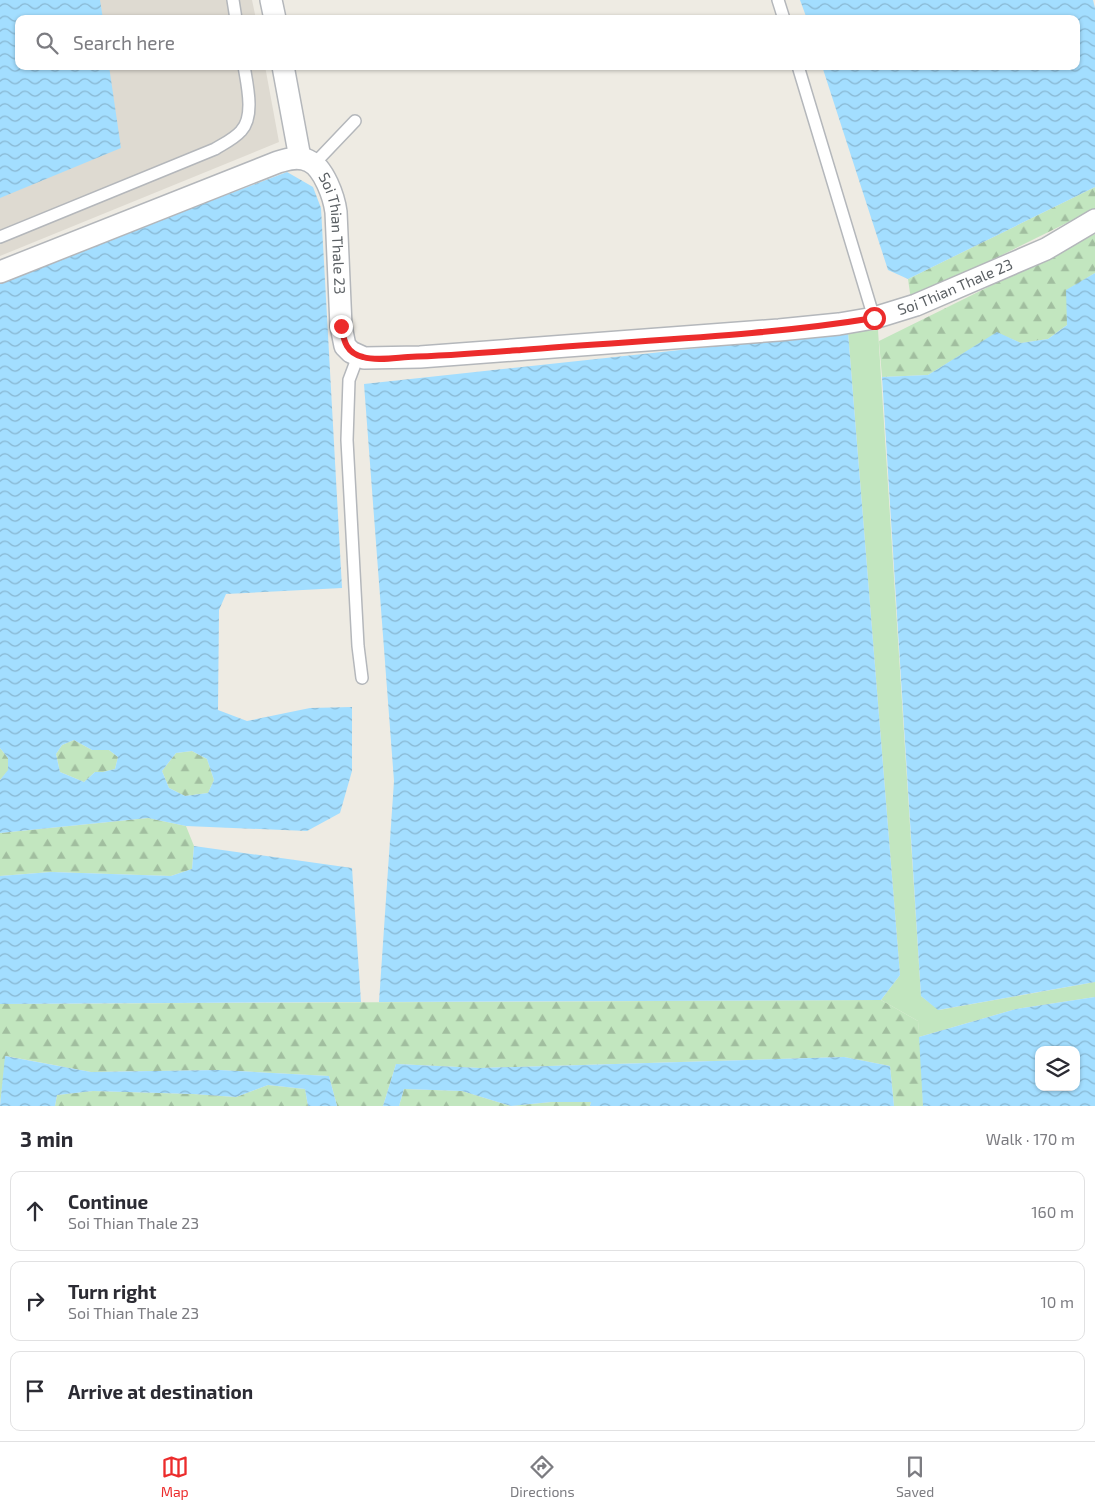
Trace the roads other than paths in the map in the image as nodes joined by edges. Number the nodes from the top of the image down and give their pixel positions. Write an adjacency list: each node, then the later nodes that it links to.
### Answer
1 (233, 0): 4 (lane)
2 (271, 0): 5 (street)
3 (778, 0): 6 (lane)
4 (235, 15)
5 (274, 15)
6 (783, 15)
7 (245, 70): 13 (lane)
8 (284, 70): 11 (street)
9 (799, 70): 15 (lane)
10 (355, 121): 11 (lane)
11 (307, 161): 14 (street, Soi Thian Thale 23); 16 (street, Soi Thian Thale 23)
12 (1095, 220): 15 (street, Soi Thian Thale 23)
13 (0, 237)
14 (0, 272)
15 (874, 318): 16 (street, Soi Thian Thale 23)
16 (358, 356): 17 (lane)
17 (362, 678)

